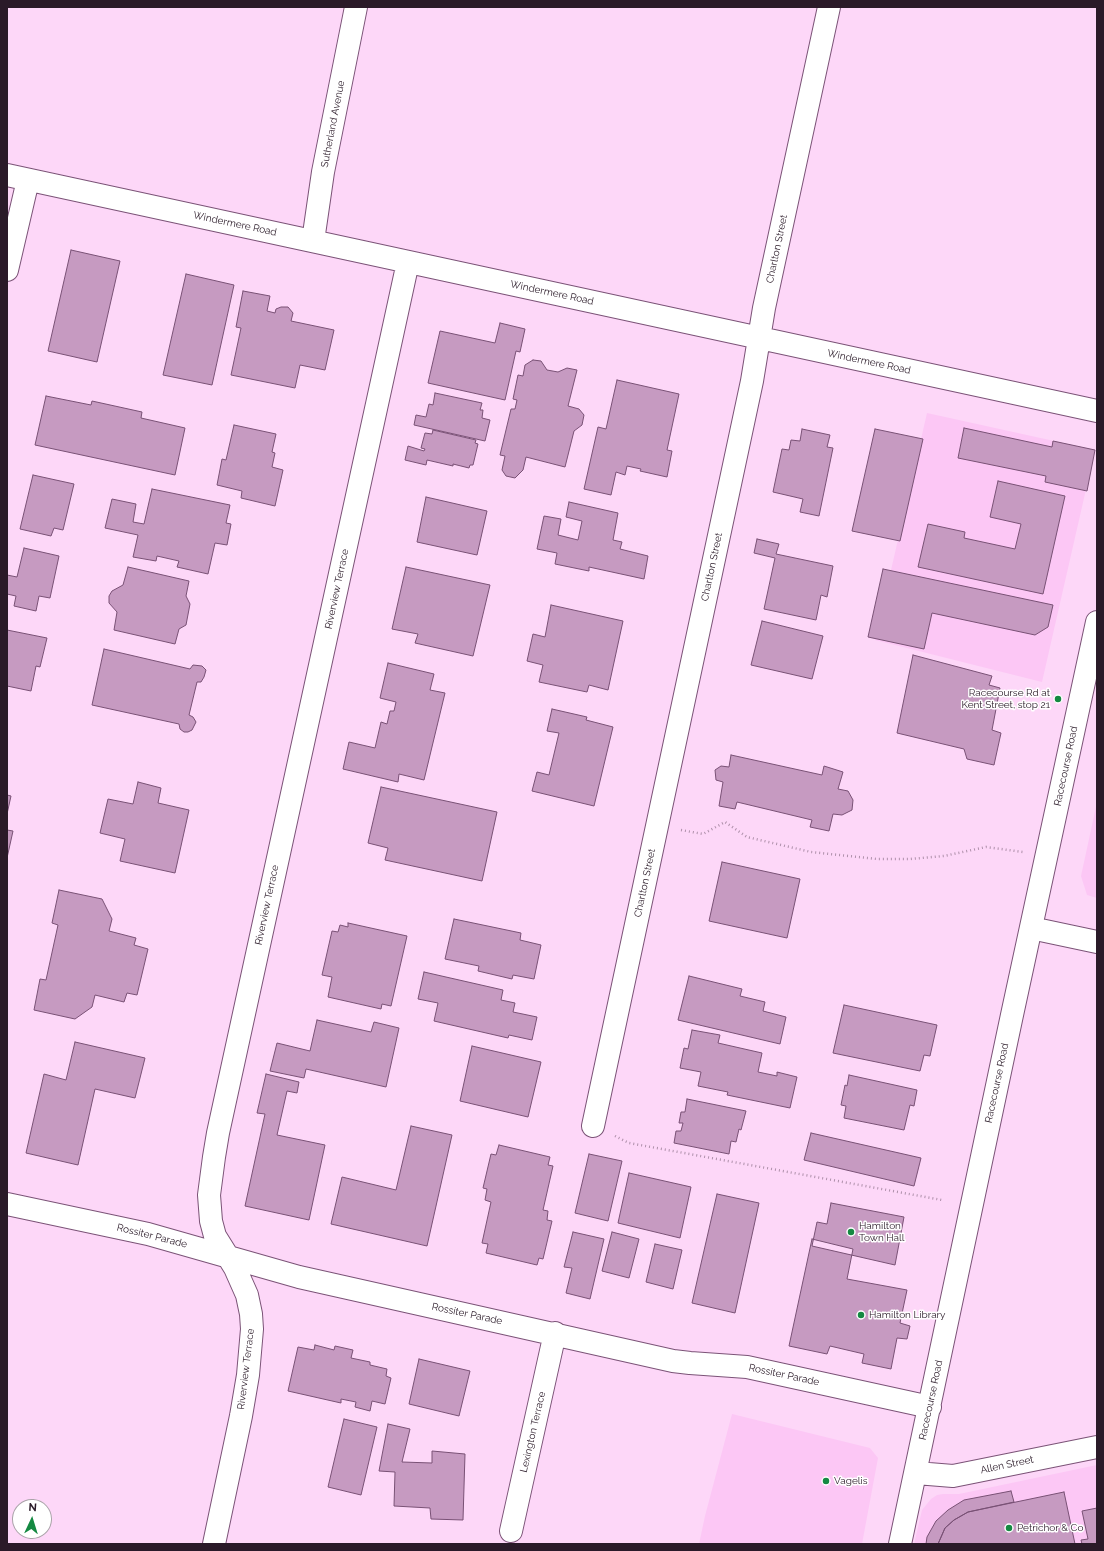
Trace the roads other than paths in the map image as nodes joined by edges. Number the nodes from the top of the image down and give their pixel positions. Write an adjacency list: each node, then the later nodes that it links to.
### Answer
1 (356, 7): 5 (street, Sutherland Avenue)
2 (829, 7): 8 (street, Charlton Street)
3 (7, 175): 4 (street, Windermere Road)
4 (28, 180): 5 (street, Windermere Road); 7 (street)
5 (313, 241): 6 (street, Windermere Road)
6 (408, 262): 8 (street, Windermere Road); 15 (street, Riverview Terrace)
7 (7, 270)
8 (760, 338): 9 (street, Windermere Road); 13 (street, Charlton Street)
9 (1097, 411)
10 (1097, 622): 11 (street, Racecourse Road)
11 (1031, 928): 12 (street); 17 (street, Racecourse Road)
12 (1097, 942)
13 (593, 1126)
14 (7, 1204): 15 (street, Rossiter Parade)
15 (227, 1256): 16 (street, Rossiter Parade); 21 (street, Riverview Terrace)
16 (555, 1333): 17 (street, Rossiter Parade); 20 (street, Lexington Terrace)
17 (930, 1406): 19 (street, Racecourse Road)
18 (1097, 1446): 19 (street, Allen Street)
19 (916, 1473): 22 (street, Racecourse Road)
20 (510, 1531)
21 (214, 1544)
22 (900, 1544)

